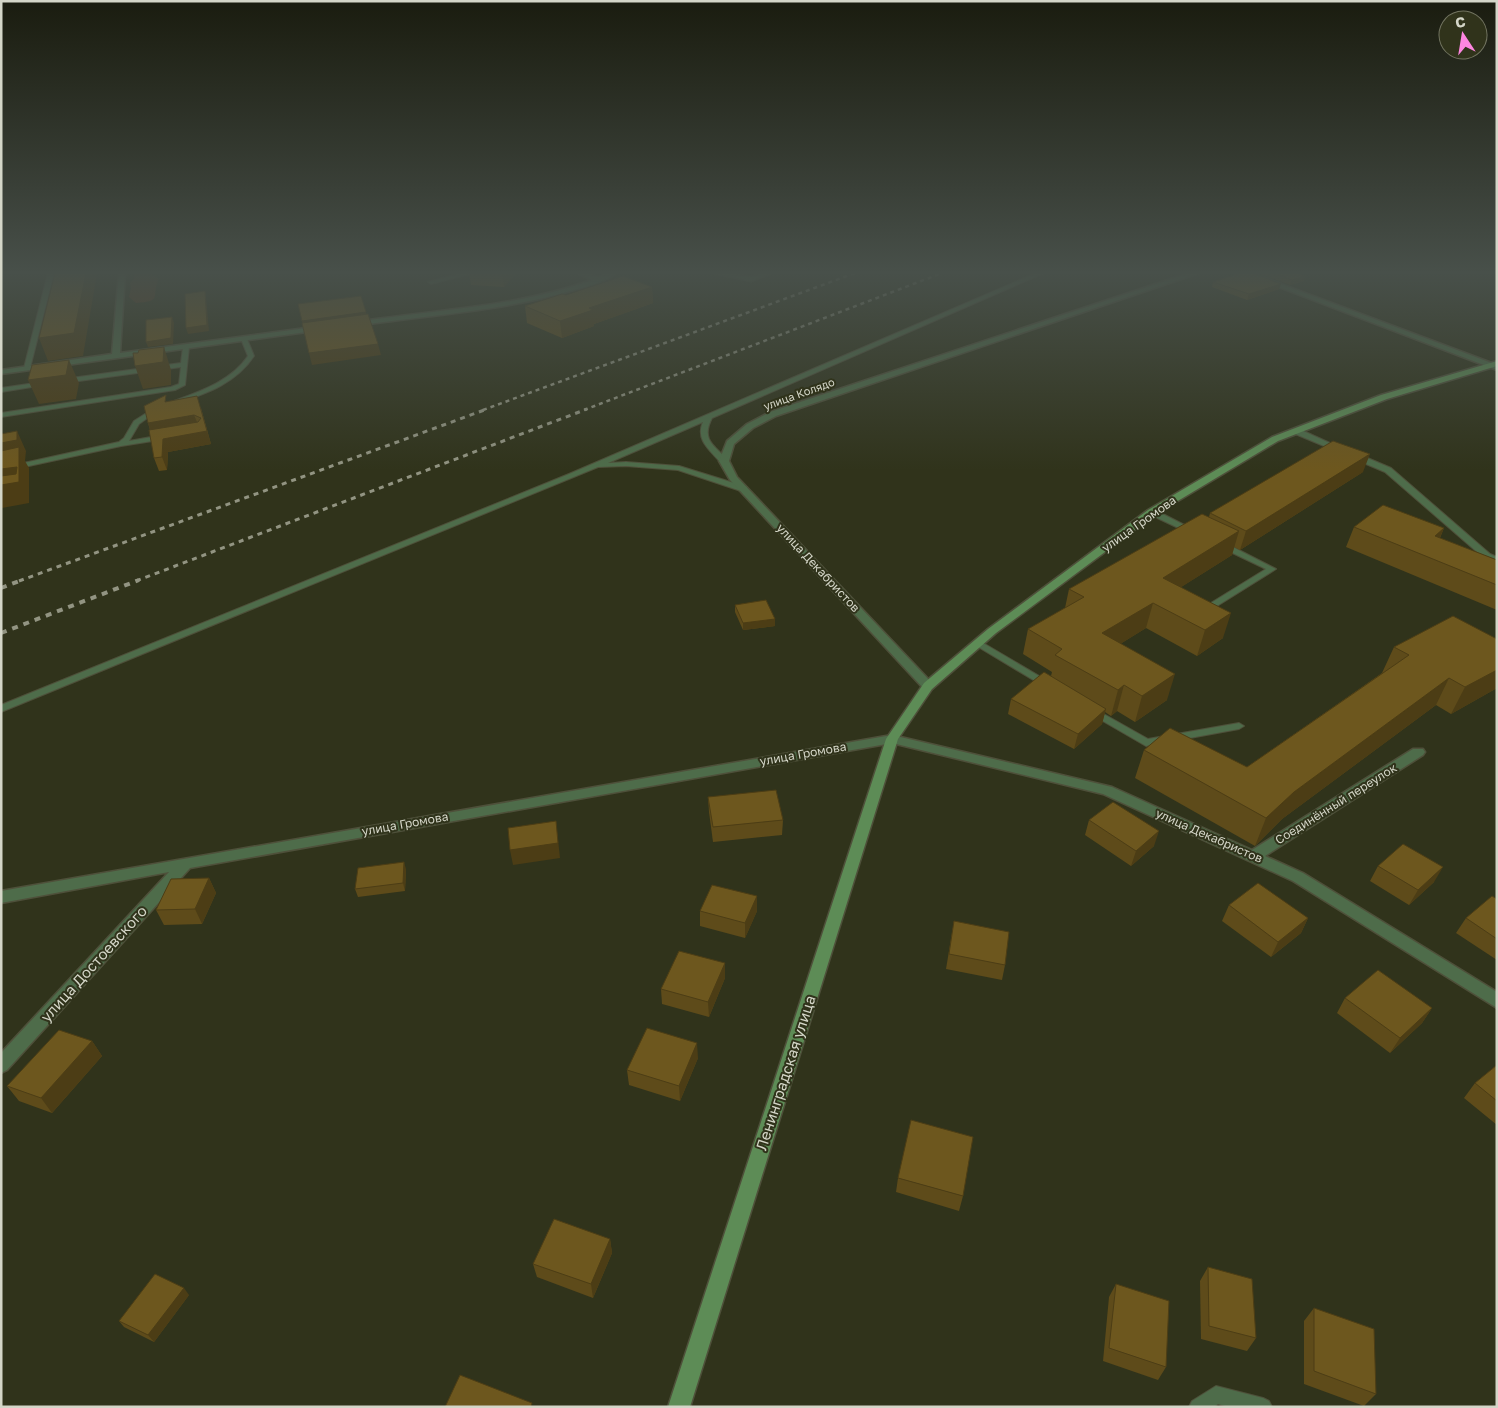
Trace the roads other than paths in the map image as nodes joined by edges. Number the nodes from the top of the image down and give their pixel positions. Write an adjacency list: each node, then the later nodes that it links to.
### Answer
1 (34, 339): 11 (lane)
2 (117, 339): 8 (street)
3 (244, 339): 7 (street); 20 (lane)
4 (890, 339): 17 (lane)
5 (999, 339): 21 (street, улица Колядо)
6 (1421, 339): 10 (street)
7 (186, 347): 8 (street); 9 (lane)
8 (116, 357): 11 (street)
9 (184, 365): 13 (lane); 16 (lane)
10 (1494, 366): 18 (street, улица Громова)
11 (27, 368): 12 (street)
12 (1, 372)
13 (59, 382)
14 (49, 383): 15 (lane)
15 (1, 390)
16 (1, 415)
17 (709, 417): 21 (lane); 22 (lane)
18 (1296, 431): 25 (street, улица Громова); 28 (lane)
19 (170, 436): 20 (lane)
20 (121, 444): 23 (lane)
21 (724, 461): 24 (street, улица Декабристов)
22 (594, 466): 24 (lane); 34 (lane)
23 (1, 470)
24 (744, 489): 31 (street, улица Декабристов)
25 (1152, 512): 26 (lane); 30 (street, улица Громова)
26 (1204, 536)
27 (1212, 540): 29 (lane)
28 (1497, 560)
29 (1209, 608)
30 (978, 643): 31 (street, улица Громова); 32 (lane)
31 (928, 686): 36 (street, улица Громова)
32 (1053, 688)
33 (1087, 708): 35 (lane)
34 (1, 709)
35 (1239, 726)
36 (892, 739): 38 (street, улица Декабристов); 39 (street, улица Громова); 43 (street, Ленинградская улица)
37 (1418, 752): 38 (street, Соединённый переулок)
38 (1253, 856): 41 (street, улица Декабристов)
39 (186, 863): 40 (street, улица Громова); 42 (street, улица Достоевского)
40 (1, 897)
41 (1497, 1001)
42 (1, 1065)
43 (680, 1407)
44 (1198, 1407): 45 (lane)
45 (1263, 1407)

